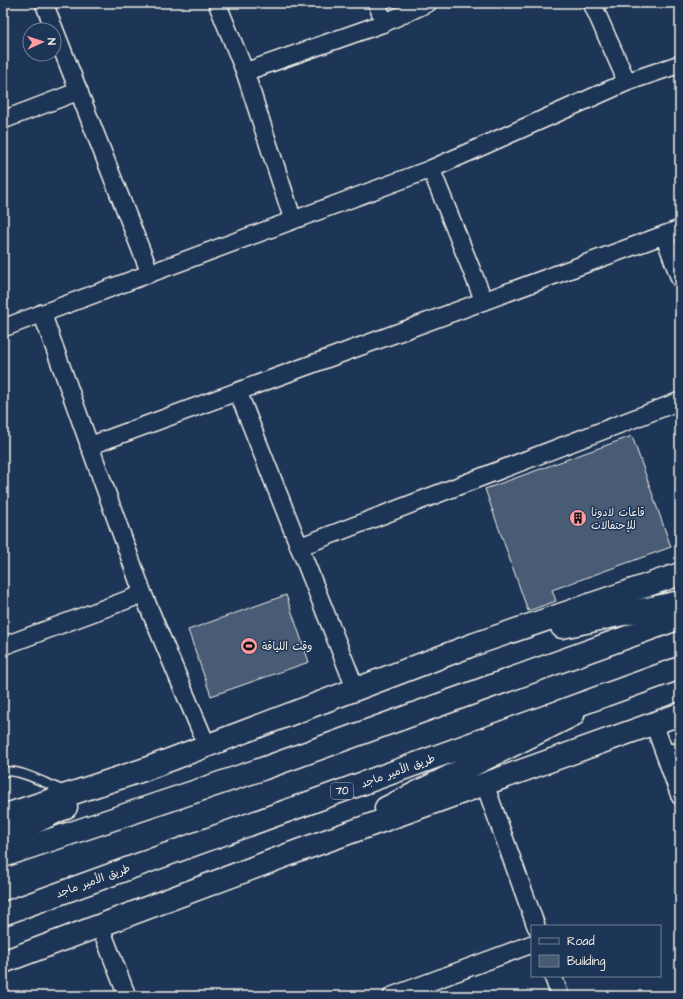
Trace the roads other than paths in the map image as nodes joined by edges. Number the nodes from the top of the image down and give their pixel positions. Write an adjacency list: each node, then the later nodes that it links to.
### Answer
1 (44, 3): 10 (street)
2 (217, 3): 8 (street)
3 (377, 3): 6 (street)
4 (428, 3): 6 (street)
5 (592, 3): 9 (street)
6 (384, 23): 8 (street)
7 (680, 64): 9 (street)
8 (245, 72): 13 (street)
9 (627, 82): 12 (street)
10 (79, 90): 11 (street); 16 (street)
11 (3, 120)
12 (431, 168): 13 (street); 18 (street)
13 (293, 220): 16 (street)
14 (680, 229): 15 (street)
15 (664, 235): 17 (street); 18 (street)
16 (150, 273): 19 (street)
17 (680, 279)
18 (484, 301): 21 (street)
19 (42, 313): 20 (street); 23 (street)
20 (3, 328)
21 (238, 392): 23 (street); 24 (street)
22 (680, 401): 24 (street)
23 (89, 446): 26 (street)
24 (299, 547): 33 (street)
25 (680, 574): 29 (main road)
26 (143, 594): 30 (street); 36 (street)
27 (680, 602): 29 (main road)
28 (680, 618): 47 (main road)
29 (475, 644): 33 (main road)
30 (3, 646)
31 (680, 668): 32 (main road, طريق الأمير ماجد / 70)
32 (629, 687): 46 (main road); 48 (main road, طريق الأمير ماجد / 70)
33 (356, 690): 36 (main road)
34 (680, 714): 35 (main road)
35 (654, 724): 37 (street); 41 (main road)
36 (207, 746): 39 (main road)
37 (663, 748): 38 (lane); 43 (street)
38 (680, 748)
39 (143, 770): 42 (main road); 45 (main road)
40 (3, 772): 42 (lane)
41 (485, 785): 46 (main road); 49 (street)
42 (71, 794): 44 (main road)
43 (680, 796)
44 (3, 816)
45 (3, 838)
46 (298, 851): 50 (main road)
47 (3, 856)
48 (3, 914)
49 (536, 925)
50 (100, 926): 52 (main road); 54 (street)
51 (531, 944): 55 (street)
52 (3, 962)
53 (553, 977): 56 (street)
54 (127, 996)
55 (392, 996)
56 (560, 996)

